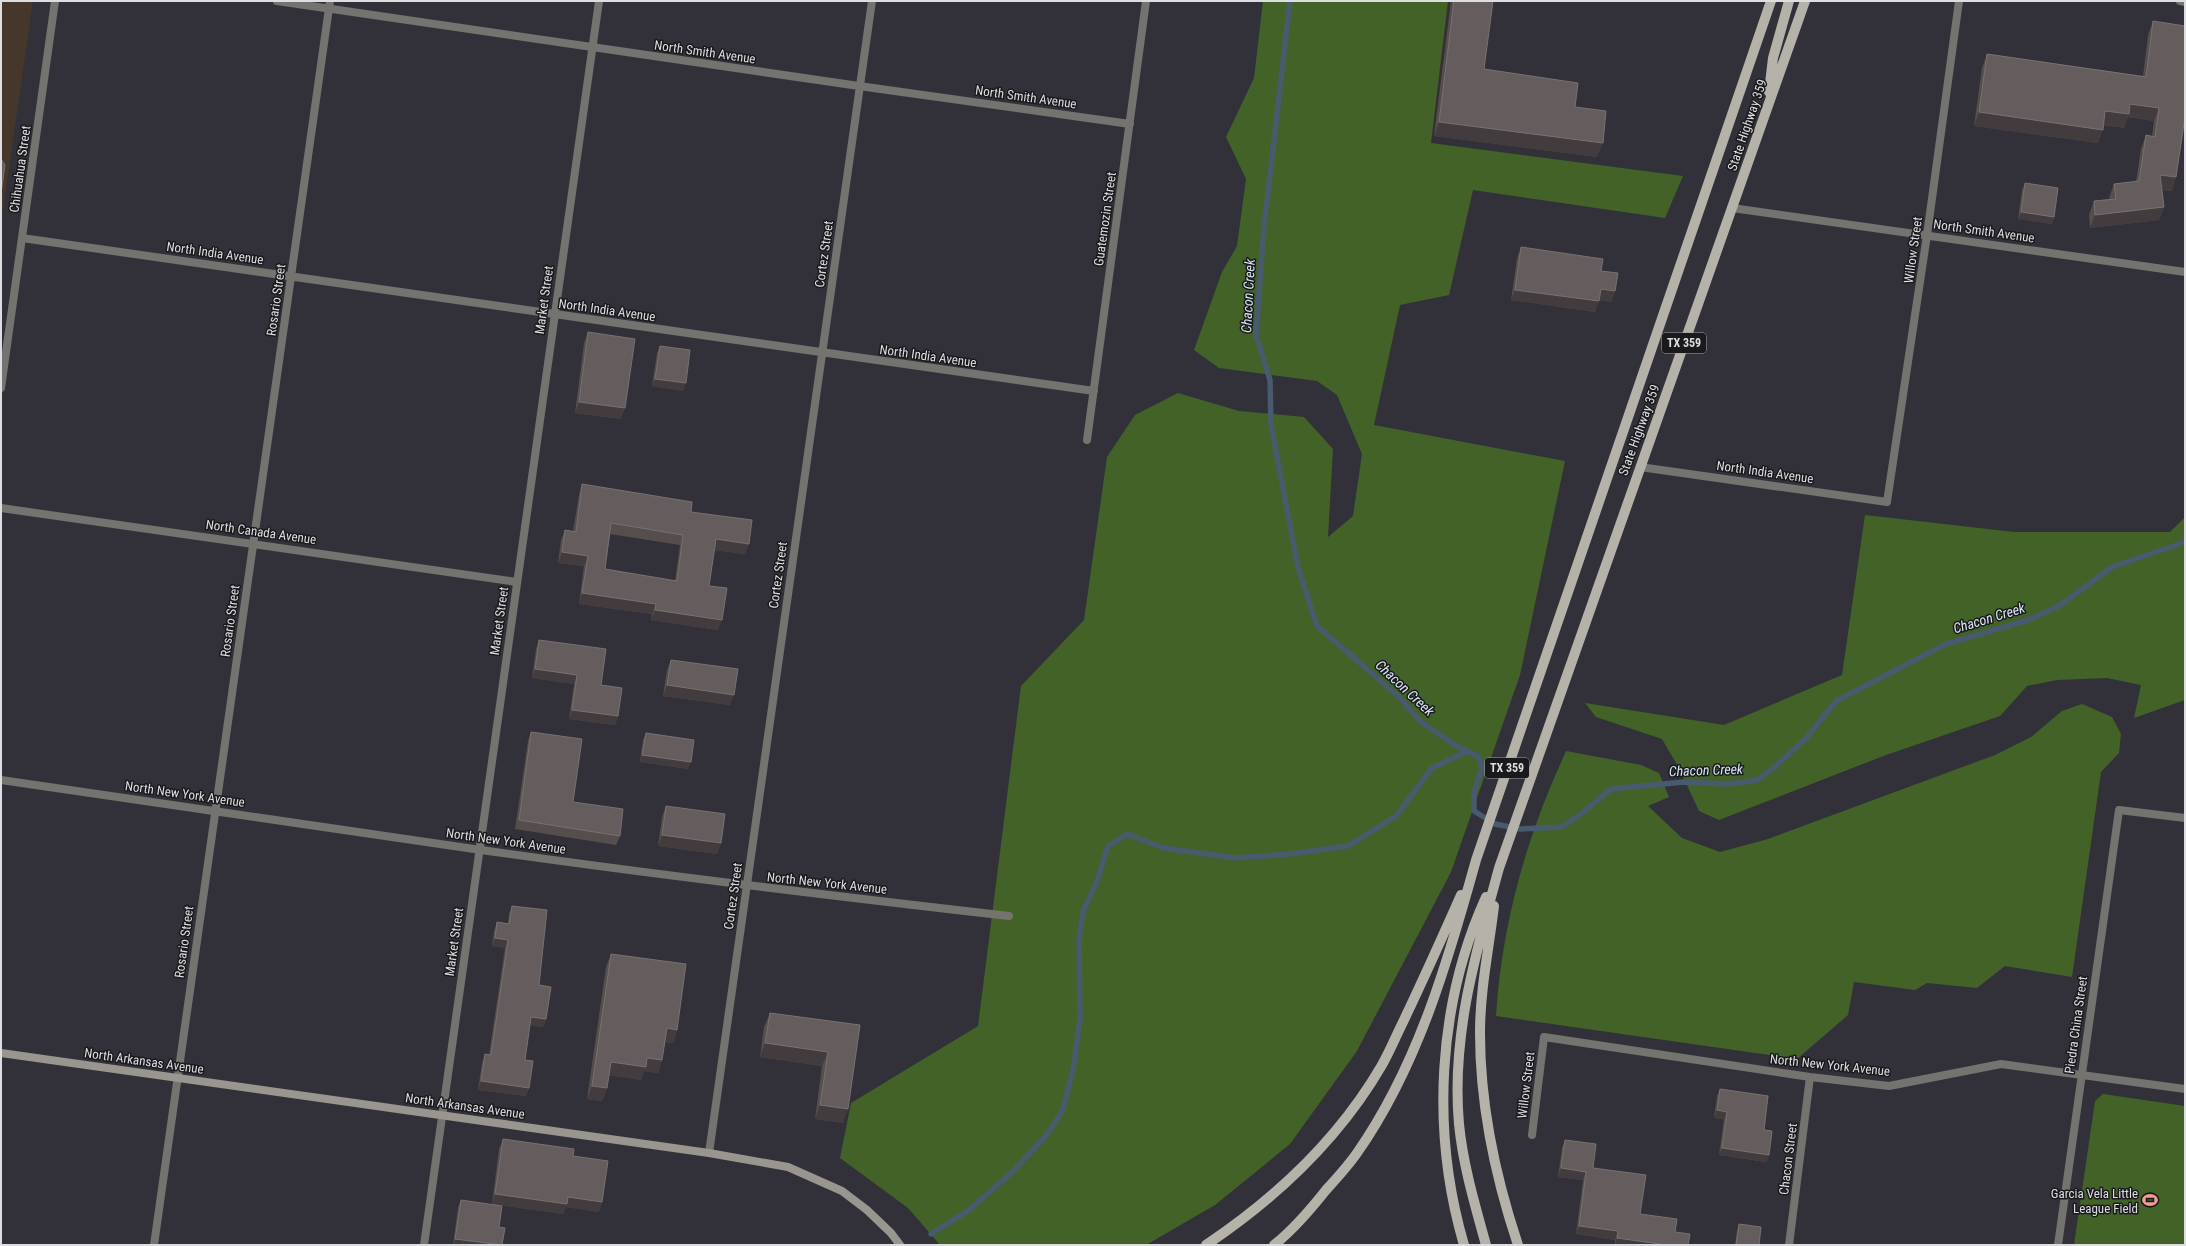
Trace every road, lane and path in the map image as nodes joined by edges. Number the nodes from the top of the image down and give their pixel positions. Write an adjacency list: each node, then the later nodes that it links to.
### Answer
1 (55, 1): 19 (street, Chihuahua Street)
2 (277, 1): 12 (street, North Smith Avenue)
3 (599, 1): 13 (street, Market Street)
4 (872, 1): 14 (street, Cortez Street)
5 (1146, 1): 16 (street, Guatemozin Street)
6 (1770, 1): 36 (main road, State Highway 359 / TX 359)
7 (1789, 1): 15 (main road)
8 (1805, 1): 15 (main road, State Highway 359 / TX 359)
9 (1959, 1): 18 (street, Willow Street)
10 (2180, 1): 11 (street)
11 (2185, 2)
12 (330, 5): 13 (street, North Smith Avenue); 21 (street, Rosario Street)
13 (592, 48): 14 (street, North Smith Avenue); 22 (street, Market Street)
14 (859, 86): 16 (street, North Smith Avenue); 23 (street, Cortez Street)
15 (1768, 106): 17 (main road, State Highway 359 / TX 359)
16 (1130, 124): 25 (street, Guatemozin Street)
17 (1732, 208): 18 (street, North Smith Avenue); 27 (main road, State Highway 359 / TX 359)
18 (1928, 235): 20 (street, North Smith Avenue); 28 (street, Willow Street)
19 (22, 238): 21 (street, North India Avenue); 24 (street, Chihuahua Street)
20 (2185, 272)
21 (291, 276): 22 (street, North India Avenue); 30 (street, Rosario Street)
22 (554, 315): 23 (street, North India Avenue); 31 (street, Market Street)
23 (822, 353): 25 (street, North India Avenue); 38 (street, Cortez Street)
24 (1, 388)
25 (1094, 392): 26 (street, Guatemozin Street)
26 (1086, 440)
27 (1640, 467): 28 (street, North India Avenue); 37 (main road, State Highway 359 / TX 359)
28 (1887, 502)
29 (1, 508): 30 (street, North Canada Avenue)
30 (253, 543): 31 (street, North Canada Avenue); 33 (street, Rosario Street)
31 (517, 582): 35 (street, Market Street)
32 (1, 780): 33 (street, North New York Avenue)
33 (215, 810): 35 (street, North New York Avenue); 43 (street, Rosario Street)
34 (2185, 818): 42 (street, Piedra China Street)
35 (479, 850): 38 (street, North New York Avenue); 46 (street, Market Street)
36 (1476, 860): 52 (main road); 53 (main road)
37 (1499, 868): 54 (main road); 55 (main road); 56 (main road)
38 (747, 886): 39 (street, North New York Avenue); 48 (street, Cortez Street)
39 (1009, 916)
40 (1544, 1037): 44 (street, North New York Avenue); 47 (street, Willow Street)
41 (1, 1053): 43 (main road, North Arkansas Avenue)
42 (2081, 1074): 44 (street, North New York Avenue); 45 (street, North New York Avenue); 58 (street, Piedra China Street)
43 (177, 1077): 46 (main road, North Arkansas Avenue); 49 (street, Rosario Street)
44 (1810, 1077): 57 (street, Chacon Street)
45 (2185, 1089)
46 (442, 1115): 48 (main road, North Arkansas Avenue); 50 (street, Market Street)
47 (1532, 1135)
48 (709, 1152): 51 (main road, North Arkansas Avenue)
49 (154, 1245)
50 (424, 1245)
51 (900, 1245)
52 (1206, 1245)
53 (1274, 1245)
54 (1464, 1245)
55 (1486, 1245)
56 (1518, 1245)
57 (1788, 1245)
58 (2058, 1245)

